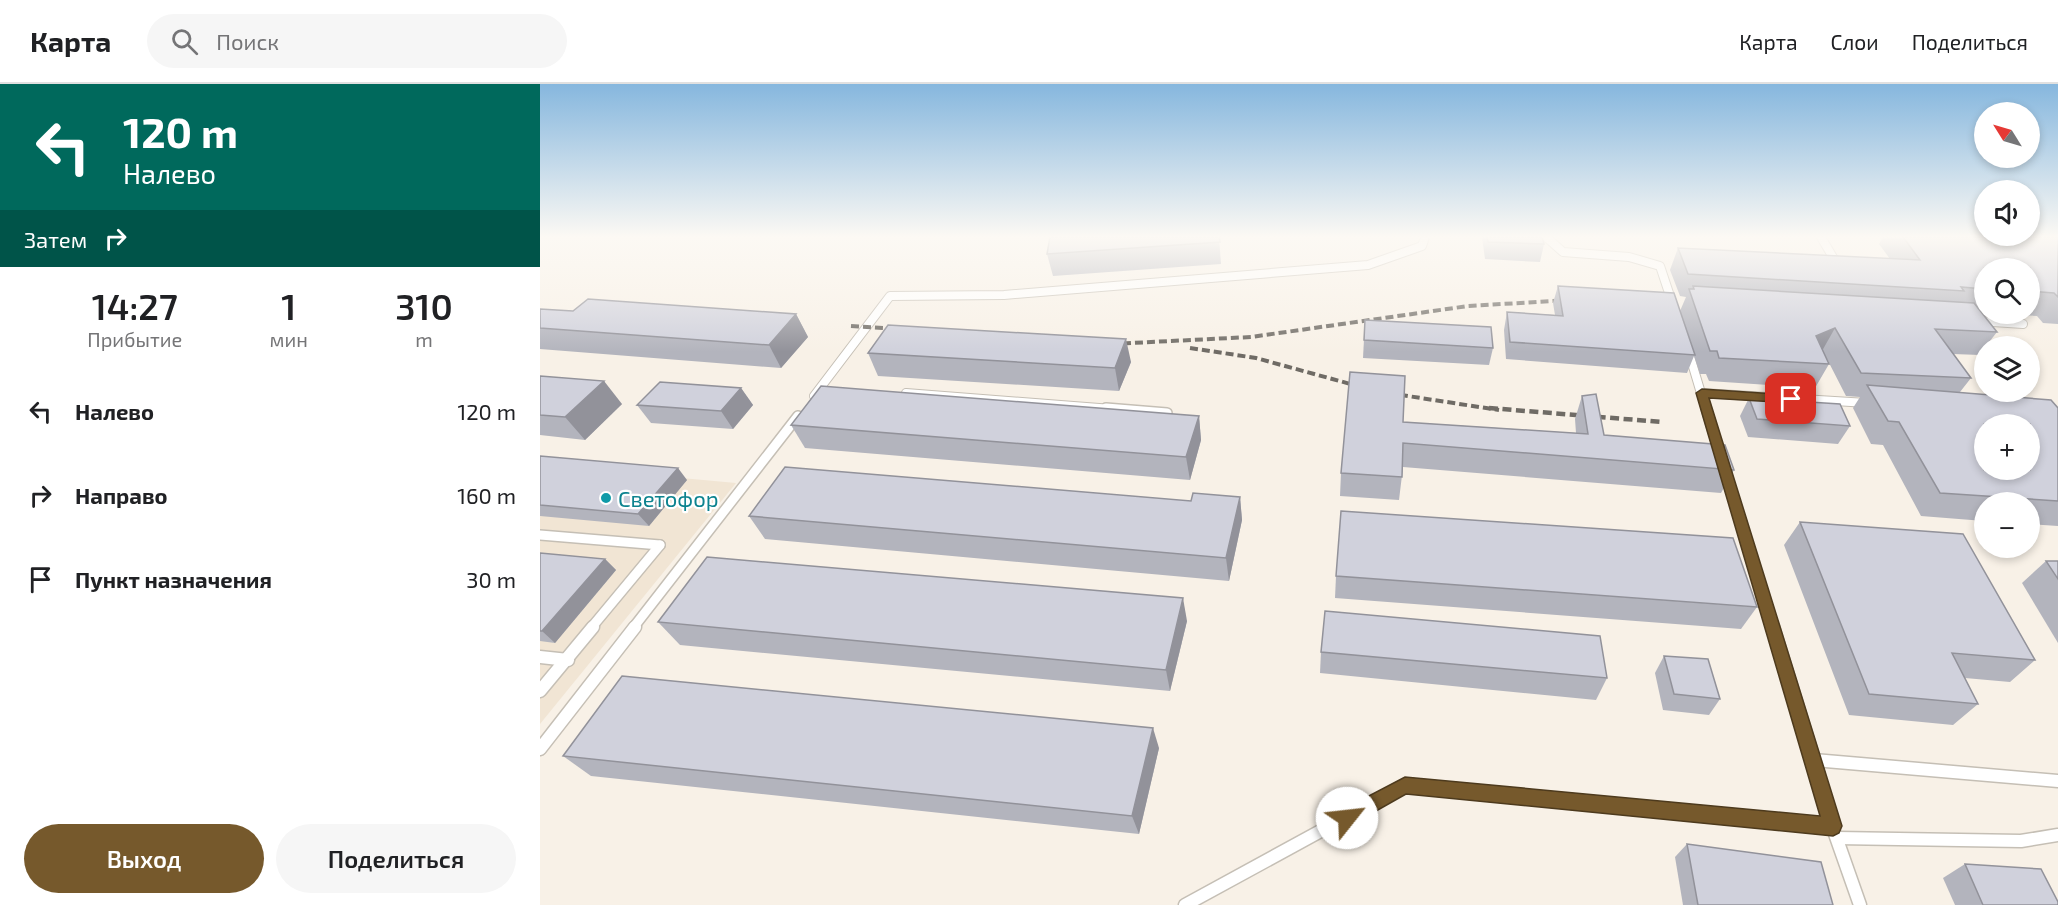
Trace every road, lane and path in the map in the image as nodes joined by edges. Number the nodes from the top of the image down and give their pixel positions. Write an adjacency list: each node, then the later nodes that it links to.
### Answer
1 (1243, 275): 9 (lane)
2 (1667, 275): 3 (lane)
3 (1672, 302): 4 (lane); 5 (lane)
4 (1684, 303)
5 (1676, 314)
6 (1965, 320): 7 (lane)
7 (1974, 321)
8 (1687, 348): 12 (lane)
9 (820, 387): 10 (lane); 19 (lane)
10 (832, 388)
11 (892, 392): 14 (lane)
12 (1702, 393): 13 (lane); 20 (lane)
13 (1875, 404)
14 (1167, 412)
15 (540, 535): 17 (lane)
16 (540, 657): 17 (lane)
17 (568, 660): 18 (lane)
18 (540, 691)
19 (540, 749)
20 (1814, 760): 21 (lane); 22 (lane)
21 (2058, 780)
22 (1835, 832): 23 (lane); 24 (lane); 26 (lane)
23 (2058, 835)
24 (1212, 899): 25 (lane)
25 (1185, 905)
26 (1860, 905)

